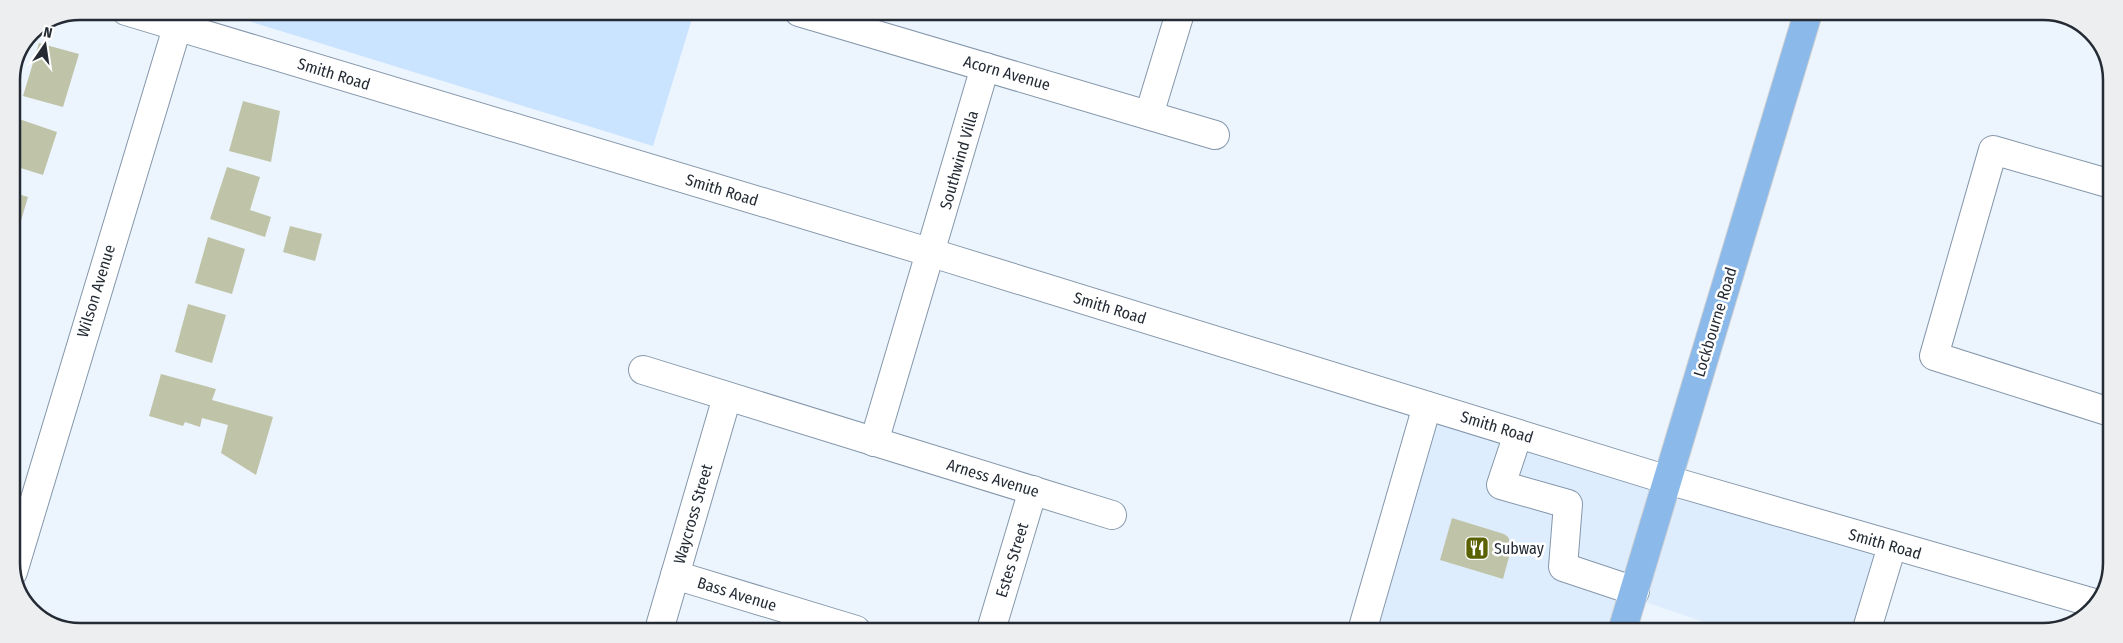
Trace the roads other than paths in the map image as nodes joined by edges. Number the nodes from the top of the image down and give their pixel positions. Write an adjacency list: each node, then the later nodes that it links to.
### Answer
1 (179, 20): 21 (street, Wilson Avenue)
2 (182, 20): 10 (street, Smith Road)
3 (848, 20): 6 (street, Acorn Avenue)
4 (1178, 20): 7 (street)
5 (1806, 20): 17 (main road, Lockbourne Road)
6 (985, 67): 7 (street, Acorn Avenue); 10 (street, Southwind Villa)
7 (1150, 115): 8 (street, Acorn Avenue)
8 (1215, 135)
9 (2103, 182): 14 (street)
10 (932, 253): 13 (street, Smith Road); 16 (street)
11 (643, 370): 12 (street, Arness Avenue)
12 (727, 397): 16 (street, Arness Avenue); 22 (street, Waycross Street)
13 (1427, 406): 15 (street, Smith Road); 28 (street)
14 (2103, 410)
15 (1518, 434): 17 (street, Smith Road); 23 (street)
16 (874, 442): 18 (street, Arness Avenue)
17 (1668, 480): 20 (street, Smith Road); 23 (main road, Lockbourne Road)
18 (1034, 490): 19 (street, Arness Avenue); 27 (street, Estes Street)
19 (1112, 515)
20 (1892, 546): 24 (street, Smith Road); 30 (street)
21 (20, 549)
22 (675, 575): 25 (street, Waycross Street); 26 (street, Bass Avenue)
23 (1635, 591): 29 (main road, Lockbourne Road)
24 (2088, 601)
25 (661, 623)
26 (833, 623)
27 (993, 623)
28 (1364, 623)
29 (1625, 623)
30 (1869, 623)

